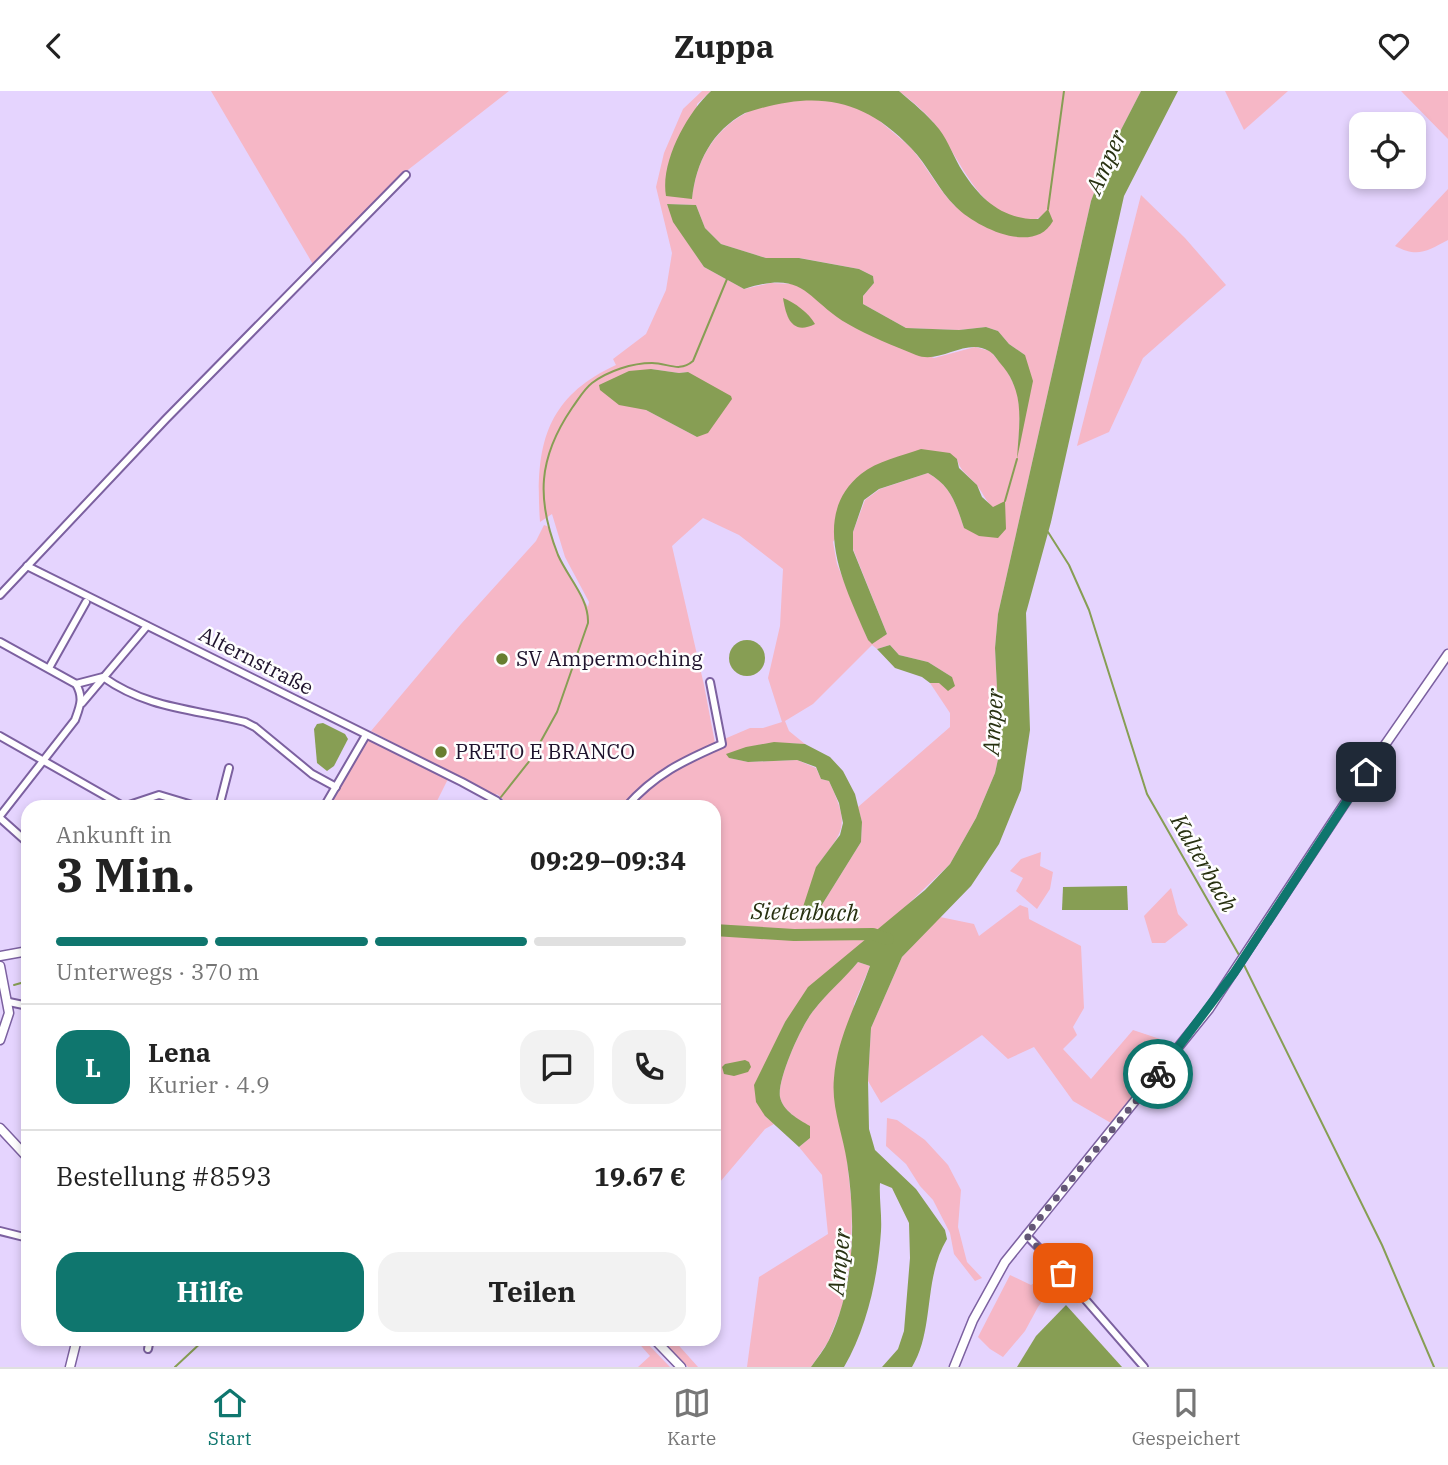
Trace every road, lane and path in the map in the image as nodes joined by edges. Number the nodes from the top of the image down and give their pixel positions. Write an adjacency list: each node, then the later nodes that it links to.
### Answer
1 (406, 175): 2 (street)
2 (27, 566): 3 (street); 5 (street, Alternstraße)
3 (0, 595)
4 (86, 602): 8 (street)
5 (147, 626): 9 (street); 13 (street, Alternstraße)
6 (0, 642): 8 (street)
7 (1448, 654): 36 (main road)
8 (49, 669): 11 (street)
9 (103, 677): 11 (street); 12 (street); 17 (street)
10 (710, 682): 24 (street)
11 (76, 684): 12 (street)
12 (82, 703): 15 (street)
13 (366, 735): 17 (street); 23 (street, Alternstraße)
14 (0, 736): 15 (street)
15 (45, 761): 18 (street); 25 (street)
16 (229, 768): 21 (street)
17 (335, 787): 22 (street)
18 (113, 800)
19 (143, 800): 20 (street)
20 (176, 800)
21 (221, 800)
22 (328, 800)
23 (495, 800)
24 (633, 800)
25 (0, 817): 26 (street)
26 (21, 836)
27 (21, 952): 28 (main road)
28 (0, 956)
29 (0, 968): 30 (main road)
30 (9, 1002): 31 (street); 32 (main road)
31 (21, 1005)
32 (0, 1040)
33 (0, 1128): 34 (main road)
34 (21, 1150)
35 (0, 1231): 37 (street)
36 (1026, 1235): 44 (main road); 45 (street)
37 (21, 1236)
38 (75, 1346): 42 (main road)
39 (149, 1346): 41 (street)
40 (661, 1346): 43 (main road)
41 (148, 1349)
42 (70, 1367)
43 (681, 1367)
44 (954, 1367)
45 (1144, 1367)

